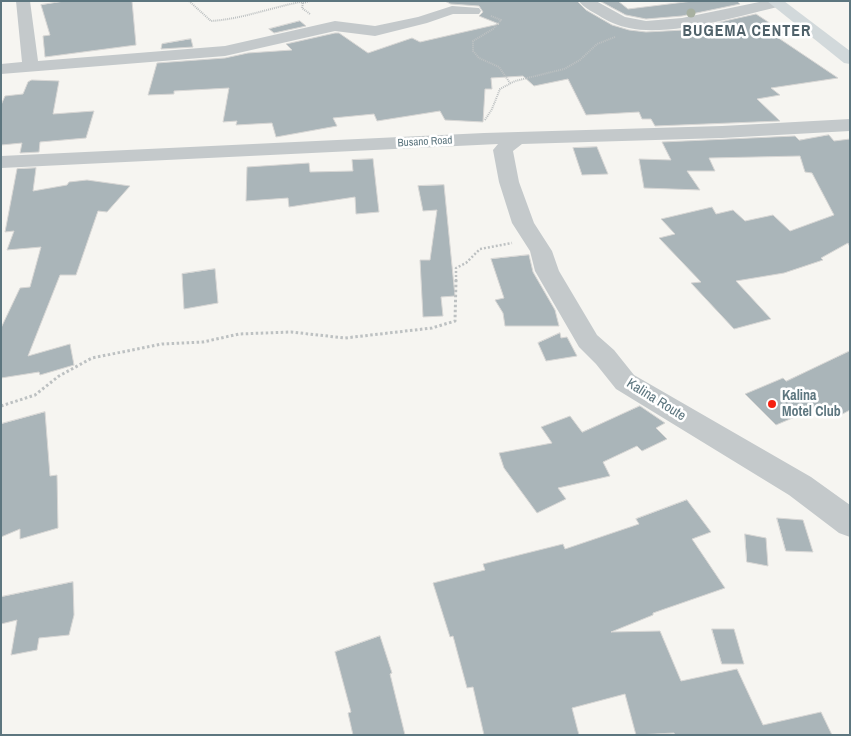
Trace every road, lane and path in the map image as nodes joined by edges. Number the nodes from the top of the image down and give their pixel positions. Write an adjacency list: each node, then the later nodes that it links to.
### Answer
1 (23, 1): 11 (street)
2 (189, 1): 6 (path)
3 (310, 1): 6 (path)
4 (586, 1): 9 (street)
5 (775, 2): 9 (street); 10 (main road)
6 (303, 4): 8 (path)
7 (474, 11): 8 (street); 13 (path)
8 (335, 26): 11 (street)
9 (648, 26): 13 (path)
10 (850, 60)
11 (31, 68): 12 (street)
12 (1, 70)
13 (510, 83): 16 (path)
14 (850, 125): 15 (street, Busano Road)
15 (516, 139): 16 (street, Busano Road); 18 (street, Kalina Route)
16 (484, 140): 17 (street, Busano Road)
17 (1, 162)
18 (534, 239): 19 (path); 20 (street, Kalina Route)
19 (1, 406)
20 (850, 523)

